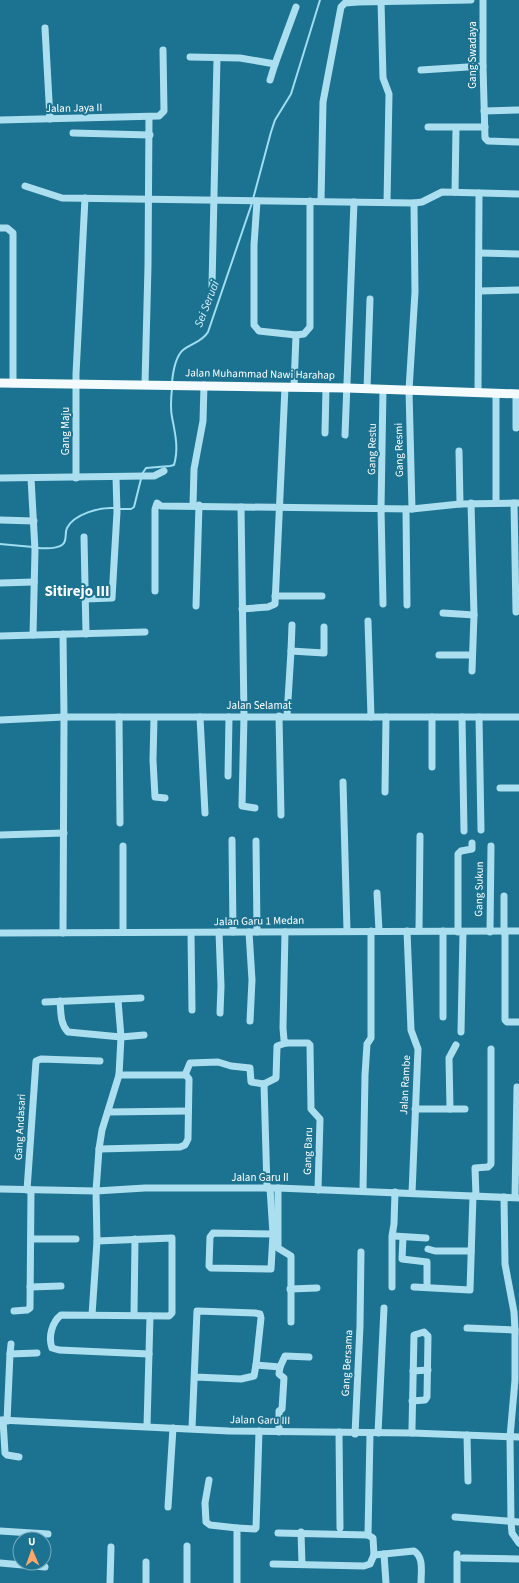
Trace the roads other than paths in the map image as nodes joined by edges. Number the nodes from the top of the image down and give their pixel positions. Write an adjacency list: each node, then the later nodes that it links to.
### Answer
1 (399, 0): 2 (street); 5 (street)
2 (471, 0)
3 (483, 0): 12 (street, Gang Swadaya)
4 (358, 1): 5 (street); 35 (street)
5 (381, 1): 37 (street)
6 (296, 7): 11 (street)
7 (44, 28): 18 (street)
8 (163, 50): 17 (street)
9 (190, 57): 10 (street)
10 (217, 58): 11 (street); 32 (street)
11 (275, 64): 14 (street)
12 (482, 66): 13 (street); 16 (street, Gang Swadaya)
13 (421, 70)
14 (270, 80)
15 (519, 110): 16 (street)
16 (484, 111): 21 (street, Gang Swadaya)
17 (149, 117): 18 (street, Jalan Jaya II); 24 (street)
18 (50, 119): 19 (street, Jalan Jaya II)
19 (0, 120)
20 (428, 127): 22 (street)
21 (485, 127): 22 (street); 25 (street)
22 (456, 128): 27 (street)
23 (73, 133): 24 (street)
24 (150, 135): 31 (street)
25 (519, 142)
26 (25, 186): 30 (street)
27 (455, 192): 28 (street); 38 (street)
28 (479, 193): 29 (street); 40 (street)
29 (519, 194)
30 (85, 198): 31 (street); 50 (street, Gang Maju)
31 (149, 198): 32 (street); 49 (street)
32 (215, 199): 33 (street); 42 (street)
33 (253, 201): 34 (street); 46 (street)
34 (310, 201): 35 (street); 46 (street)
35 (321, 201): 36 (street)
36 (354, 202): 37 (street); 54 (street)
37 (387, 202): 38 (street)
38 (414, 202): 57 (street, Gang Resmi)
39 (4, 228): 48 (street)
40 (480, 253): 41 (street); 44 (street)
41 (519, 254)
42 (212, 286)
43 (519, 290): 44 (street)
44 (479, 291): 58 (street)
45 (370, 299): 55 (street)
46 (296, 335): 52 (street)
47 (0, 383): 48 (main road, Jalan Muhammad Nawi Harahap)
48 (13, 384): 50 (main road, Jalan Muhammad Nawi Harahap)
49 (145, 384): 50 (main road, Jalan Muhammad Nawi Harahap); 51 (main road, Jalan Muhammad Nawi Harahap)
50 (77, 385): 69 (street, Gang Maju)
51 (204, 385): 52 (main road, Jalan Muhammad Nawi Harahap); 74 (street)
52 (290, 387): 53 (main road, Jalan Muhammad Nawi Harahap); 76 (street)
53 (326, 388): 54 (main road, Jalan Muhammad Nawi Harahap); 62 (street)
54 (347, 388): 55 (main road, Jalan Muhammad Nawi Harahap); 63 (street)
55 (367, 388): 56 (main road, Jalan Muhammad Nawi Harahap)
56 (383, 389): 57 (main road, Jalan Muhammad Nawi Harahap); 77 (street, Gang Restu)
57 (409, 390): 58 (main road, Jalan Muhammad Nawi Harahap); 78 (street, Gang Resmi)
58 (478, 392): 59 (main road, Jalan Muhammad Nawi Harahap)
59 (496, 393): 60 (main road, Jalan Muhammad Nawi Harahap); 71 (street)
60 (517, 394): 61 (street)
61 (516, 428)
62 (325, 433)
63 (345, 435)
64 (459, 451): 73 (street)
65 (164, 471): 66 (street)
66 (116, 477): 69 (street); 87 (street)
67 (0, 478): 68 (street)
68 (31, 478): 69 (street); 80 (street)
69 (76, 478)
70 (471, 503): 71 (street); 73 (street); 94 (street)
71 (496, 503): 72 (street)
72 (516, 503): 92 (street)
73 (460, 504): 78 (street)
74 (196, 505): 75 (street); 84 (street); 89 (street)
75 (241, 507): 76 (street); 91 (street)
76 (279, 508): 77 (street); 85 (street)
77 (381, 508): 78 (street); 88 (street, Gang Restu)
78 (409, 509): 90 (street, Gang Resmi)
79 (0, 520): 80 (street)
80 (34, 521): 82 (street)
81 (84, 537): 87 (street)
82 (34, 582): 83 (street); 101 (street)
83 (0, 583)
84 (155, 591)
85 (275, 596): 86 (street); 91 (street)
86 (322, 596)
87 (85, 599): 100 (street)
88 (383, 604)
89 (196, 606)
90 (407, 606)
91 (242, 609): 107 (street)
92 (516, 612)
93 (443, 613): 94 (street)
94 (474, 615): 105 (street)
95 (368, 621): 113 (street)
96 (292, 625): 103 (street)
97 (324, 627): 103 (street)
98 (145, 632): 100 (street)
99 (63, 634): 100 (street); 101 (street); 109 (street)
100 (86, 634)
101 (33, 635): 102 (street)
102 (0, 636)
103 (291, 651): 108 (street)
104 (439, 655): 105 (street)
105 (472, 655): 106 (street)
106 (472, 671)
107 (244, 716): 108 (street, Jalan Selamat); 112 (street, Jalan Selamat); 128 (street)
108 (283, 716): 113 (street, Jalan Selamat); 130 (street)
109 (64, 717): 110 (street, Jalan Selamat); 120 (street, Jalan Selamat); 134 (street)
110 (119, 717): 119 (street, Jalan Selamat); 131 (street)
111 (200, 717): 112 (street, Jalan Selamat); 119 (street, Jalan Selamat); 129 (street)
112 (229, 717): 122 (street)
113 (371, 717): 114 (street, Jalan Selamat)
114 (386, 717): 115 (street, Jalan Selamat); 126 (street)
115 (432, 717): 116 (street, Jalan Selamat); 121 (street)
116 (462, 717): 117 (street, Jalan Selamat); 133 (street)
117 (479, 717): 118 (street, Jalan Selamat); 132 (street)
118 (519, 717)
119 (154, 718): 127 (street)
120 (0, 720)
121 (432, 767)
122 (228, 776)
123 (343, 782): 144 (street)
124 (500, 788): 125 (street)
125 (519, 788)
126 (384, 792)
127 (165, 798)
128 (255, 808)
129 (206, 813)
130 (281, 815)
131 (120, 823)
132 (481, 830)
133 (464, 831)
134 (64, 833): 135 (street); 160 (street)
135 (0, 835)
136 (420, 836): 147 (street)
137 (232, 840): 152 (street)
138 (256, 841): 153 (street)
139 (472, 843): 155 (street)
140 (123, 846): 149 (street)
141 (491, 846): 156 (street, Gang Sukun)
142 (377, 892): 145 (street)
143 (504, 896): 157 (street)
144 (347, 931): 145 (street, Jalan Garu 1 Medan); 154 (street, Jalan Garu 1 Medan)
145 (375, 931): 146 (street, Jalan Garu 1 Medan); 192 (street)
146 (407, 931): 147 (street, Jalan Garu 1 Medan); 181 (street, Jalan Rambe)
147 (419, 931): 148 (street, Jalan Garu 1 Medan)
148 (443, 931): 155 (street, Jalan Garu 1 Medan); 167 (street)
149 (123, 932): 150 (street, Jalan Garu 1 Medan); 160 (street, Jalan Garu 1 Medan)
150 (191, 932): 151 (street, Jalan Garu 1 Medan); 165 (street)
151 (219, 932): 152 (street, Jalan Garu 1 Medan); 166 (street)
152 (233, 932): 153 (street, Jalan Garu 1 Medan)
153 (253, 932): 154 (street, Jalan Garu 1 Medan); 168 (street)
154 (285, 932): 173 (street)
155 (461, 932): 156 (street, Jalan Garu 1 Medan); 170 (street)
156 (490, 932): 157 (street, Jalan Garu 1 Medan)
157 (504, 932): 158 (street, Jalan Garu 1 Medan); 169 (street)
158 (519, 932)
159 (0, 933): 160 (street, Jalan Garu 1 Medan)
160 (63, 933)
161 (141, 998): 162 (street)
162 (118, 1000): 163 (street); 172 (street)
163 (60, 1001): 164 (street); 172 (street)
164 (45, 1002)
165 (192, 1010)
166 (220, 1013)
167 (443, 1018)
168 (250, 1021)
169 (519, 1022)
170 (461, 1032)
171 (144, 1035): 172 (street)
172 (121, 1037): 178 (street)
173 (286, 1043): 179 (street); 190 (street, Gang Baru)
174 (456, 1045): 182 (street)
175 (492, 1049): 195 (street)
176 (100, 1061): 189 (street, Gang Andasari)
177 (185, 1074): 178 (street); 179 (street); 184 (street)
178 (119, 1076): 185 (street)
179 (264, 1084): 187 (street)
180 (517, 1087): 197 (street)
181 (414, 1109): 182 (street); 194 (street, Jalan Rambe)
182 (450, 1109): 183 (street)
183 (466, 1109)
184 (188, 1111): 185 (street); 186 (street)
185 (108, 1112): 186 (street)
186 (99, 1149): 191 (street)
187 (272, 1188): 190 (street, Jalan Garu II); 191 (street, Jalan Garu II); 198 (street); 215 (street)
188 (0, 1189): 189 (street, Jalan Garu II)
189 (29, 1190): 191 (street, Jalan Garu II); 201 (street, Gang Andasari)
190 (318, 1190): 192 (street, Jalan Garu II)
191 (96, 1191): 205 (street)
192 (363, 1191): 193 (street, Jalan Garu II)
193 (395, 1192): 194 (street, Jalan Garu II); 210 (street)
194 (412, 1193): 195 (street, Jalan Garu II)
195 (474, 1196): 196 (street, Jalan Garu II); 207 (street)
196 (504, 1197): 197 (street, Jalan Garu II); 218 (street)
197 (517, 1197)
198 (272, 1234): 198 (street)
199 (394, 1236): 200 (street)
200 (403, 1237): 202 (street); 212 (street)
201 (31, 1238): 203 (street); 213 (street, Gang Andasari)
202 (426, 1238)
203 (76, 1239)
204 (135, 1239): 205 (street); 220 (street); 221 (street)
205 (97, 1241): 219 (street)
206 (428, 1249): 207 (street)
207 (471, 1251): 212 (street)
208 (361, 1252): 247 (street, Gang Bersama)
209 (61, 1286): 213 (street)
210 (392, 1287)
211 (414, 1287): 212 (street)
212 (427, 1287)
213 (30, 1288): 217 (street, Gang Andasari)
214 (317, 1288): 215 (street)
215 (290, 1290): 222 (street)
216 (384, 1308): 245 (street)
217 (14, 1311)
218 (517, 1313): 224 (street)
219 (92, 1315): 220 (street); 228 (street)
220 (134, 1315): 221 (street)
221 (150, 1316): 228 (street)
222 (291, 1322)
223 (467, 1328): 224 (street)
224 (515, 1330): 229 (street)
225 (11, 1344): 227 (street)
226 (38, 1353): 227 (street)
227 (10, 1354): 238 (street)
228 (149, 1354): 239 (street)
229 (516, 1355): 236 (street)
230 (309, 1357): 232 (street)
231 (256, 1365): 232 (street); 235 (street); 235 (street)
232 (280, 1367): 243 (street)
233 (428, 1370): 234 (street); 234 (street); 237 (street)
234 (413, 1371): 237 (street)
235 (195, 1377): 241 (street)
236 (517, 1380): 250 (street)
237 (412, 1400): 246 (street)
238 (3, 1421): 239 (street, Jalan Garu III); 252 (street)
239 (147, 1426): 240 (street, Jalan Garu III)
240 (173, 1428): 241 (street, Jalan Garu III); 255 (street)
241 (192, 1428): 242 (street, Jalan Garu III)
242 (259, 1431): 243 (street, Jalan Garu III); 259 (street)
243 (279, 1432): 244 (street, Jalan Garu III)
244 (339, 1432): 247 (street, Jalan Garu III); 260 (street)
245 (378, 1433): 246 (street, Jalan Garu III); 248 (street, Jalan Garu III)
246 (412, 1433): 249 (street, Jalan Garu III)
247 (355, 1434): 248 (street, Jalan Garu III)
248 (370, 1434): 265 (street)
249 (467, 1435): 250 (street, Jalan Garu III); 254 (street)
250 (510, 1437): 251 (street, Jalan Garu III); 257 (street)
251 (519, 1437)
252 (18, 1457)
253 (209, 1480): 259 (street)
254 (468, 1481)
255 (168, 1507)
256 (455, 1517): 257 (street)
257 (511, 1522): 258 (street); 266 (street)
258 (519, 1522)
259 (237, 1528): 282 (street)
260 (340, 1528)
261 (0, 1531): 262 (street)
262 (12, 1532)
263 (301, 1532): 264 (street); 265 (street); 277 (street)
264 (278, 1533)
265 (368, 1535): 271 (street)
266 (519, 1543)
267 (187, 1546): 281 (street)
268 (110, 1548): 279 (street)
269 (384, 1554): 271 (street); 283 (street); 284 (street)
270 (457, 1554): 285 (street)
271 (374, 1555): 277 (street)
272 (463, 1558): 273 (street)
273 (519, 1559)
274 (146, 1562): 280 (street)
275 (0, 1564): 278 (street)
276 (273, 1564): 277 (street)
277 (302, 1564)
278 (12, 1565)
279 (110, 1583)
280 (146, 1583)
281 (187, 1583)
282 (237, 1583)
283 (386, 1583)
284 (421, 1583)
285 (457, 1583)

